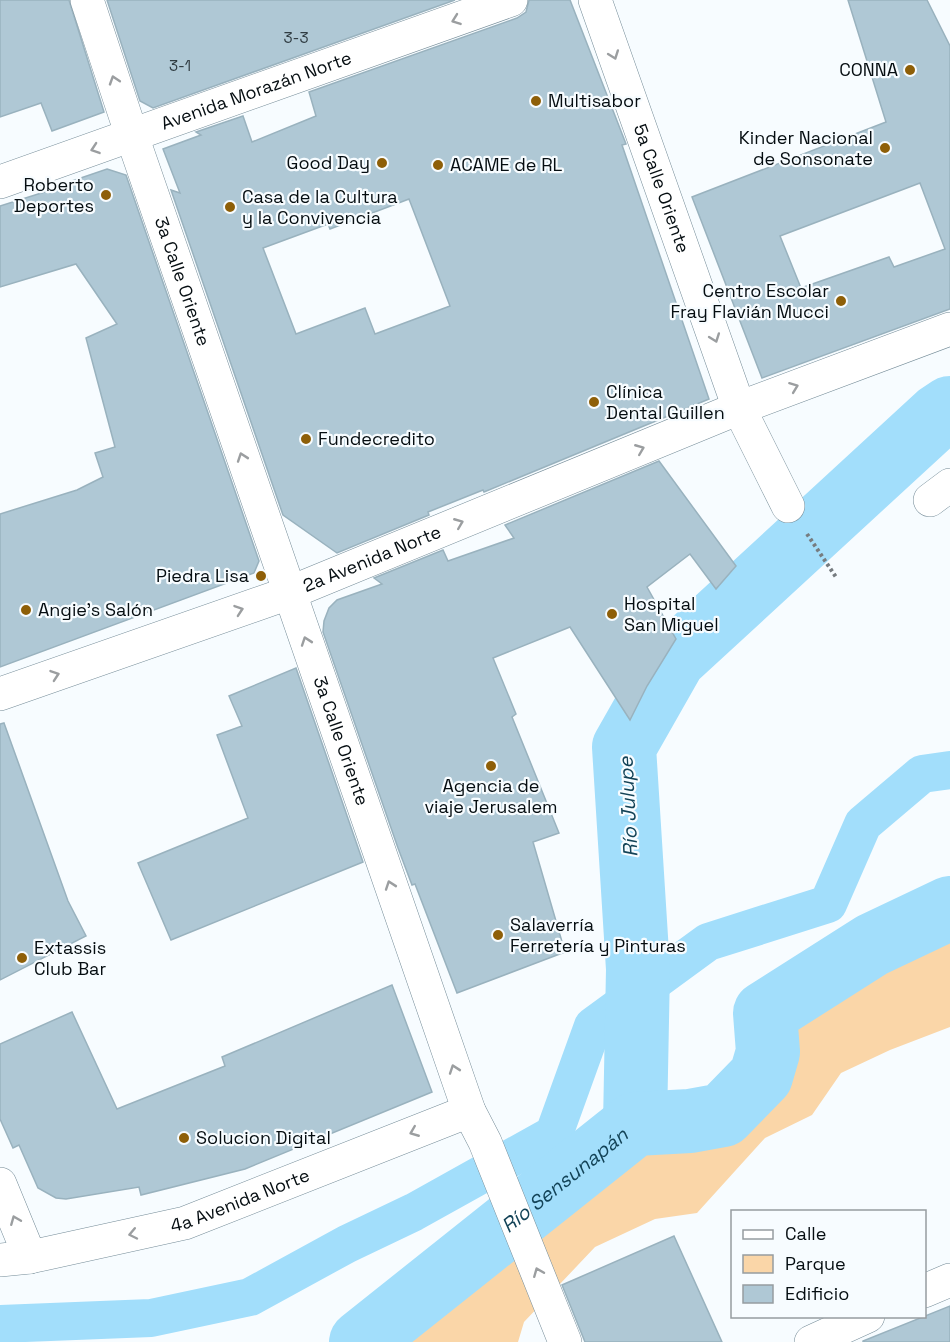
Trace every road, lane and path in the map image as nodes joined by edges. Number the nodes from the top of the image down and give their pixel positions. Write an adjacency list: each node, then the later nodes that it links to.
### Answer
1 (87, 0): 4 (main road, 3a Calle Oriente, one-way to 1)
2 (511, 0): 4 (main road, Avenida Morazán Norte, one-way to 4)
3 (595, 0): 7 (main road, 5a Calle Oriente, one-way to 7)
4 (132, 136): 5 (main road, Avenida Morazán Norte, one-way to 5); 11 (main road, 3a Calle Oriente, one-way to 4)
5 (0, 182)
6 (950, 329): 7 (main road, 2a Avenida Norte, one-way to 6)
7 (739, 408): 8 (main road, 5a Calle Oriente); 11 (main road, 2a Avenida Norte, one-way to 7)
8 (788, 506)
9 (830, 568): 10 (path)
10 (836, 577)
11 (289, 593): 12 (main road, 2a Avenida Norte, one-way to 11); 13 (main road, 3a Calle Oriente, one-way to 11)
12 (0, 694)
13 (469, 1111): 15 (main road, 4a Avenida Norte, one-way to 15); 19 (main road, 3a Calle Oriente, one-way to 13)
14 (0, 1184): 15 (main road, one-way to 14)
15 (15, 1258)
16 (950, 1280): 17 (main road)
17 (926, 1290)
18 (866, 1318): 20 (main road)
19 (563, 1334)
20 (811, 1342)

